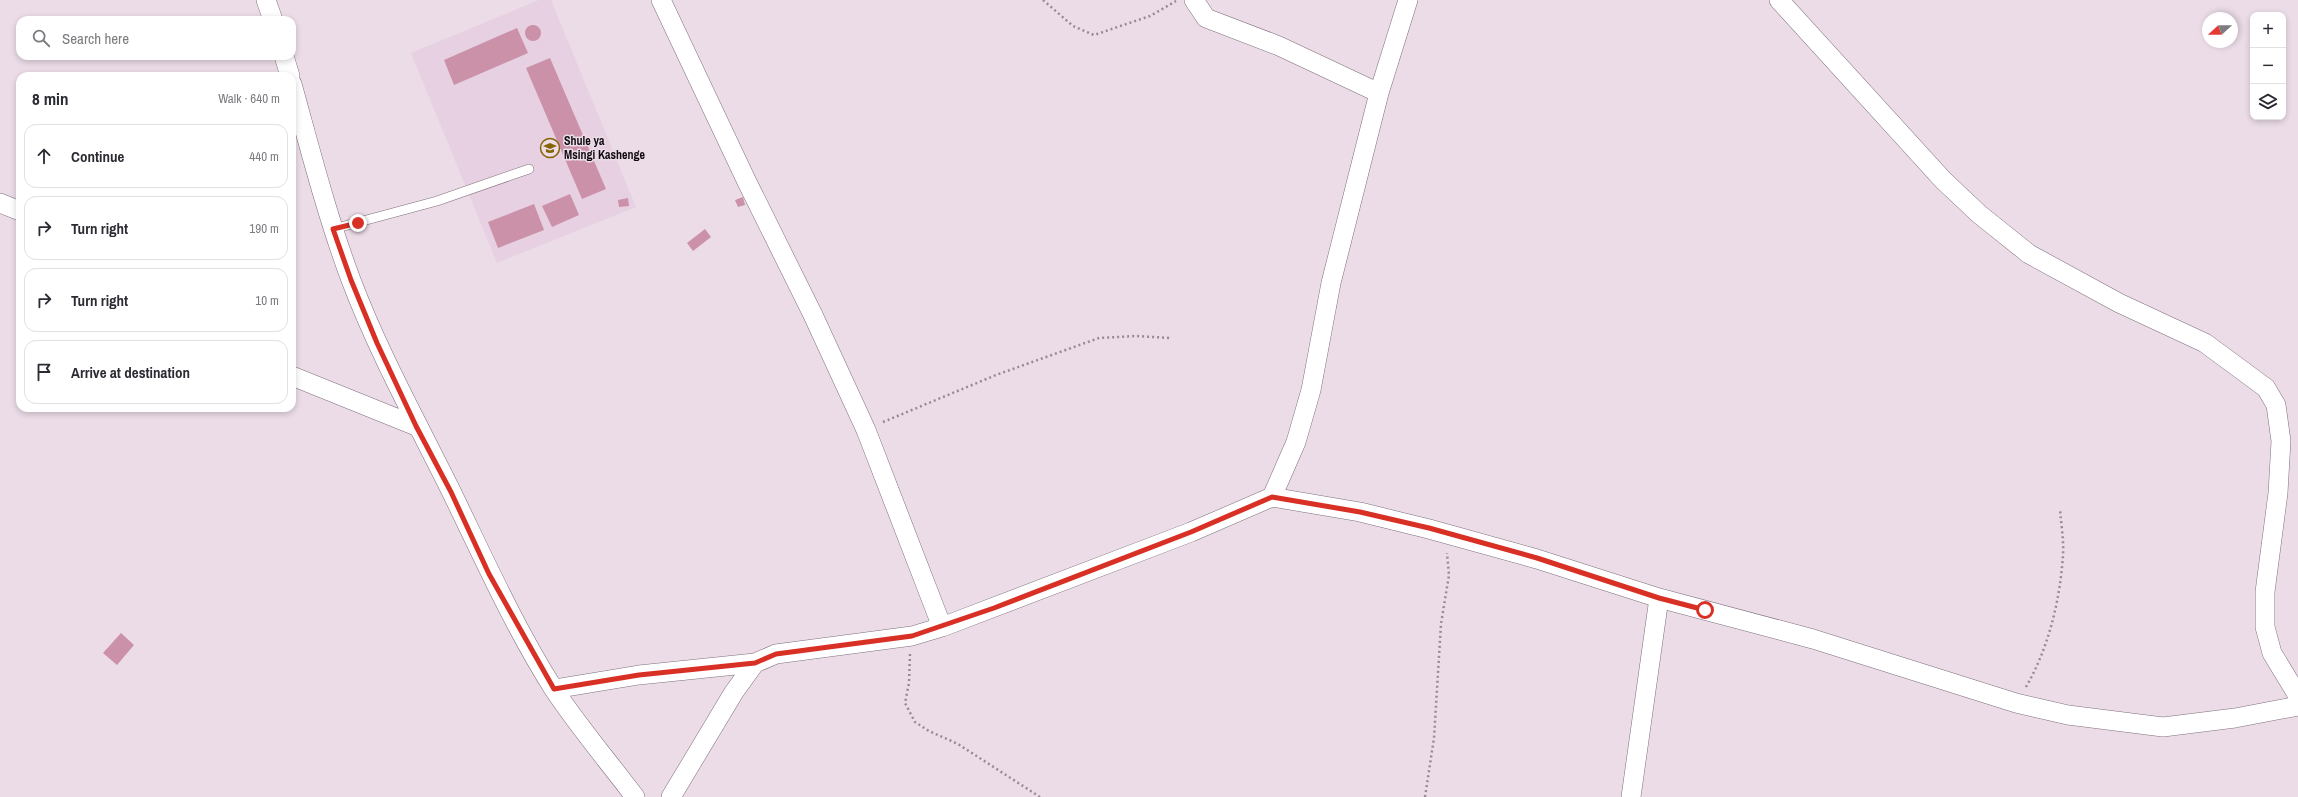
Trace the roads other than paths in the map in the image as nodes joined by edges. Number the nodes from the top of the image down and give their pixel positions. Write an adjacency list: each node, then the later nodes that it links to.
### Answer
1 (266, 0): 6 (street)
2 (661, 0): 19 (street)
3 (1194, 0): 9 (street)
4 (1408, 0): 9 (street)
5 (1779, 0): 22 (street)
6 (272, 16)
7 (285, 60): 8 (street)
8 (289, 72)
9 (1379, 93): 17 (street)
10 (296, 98): 14 (street)
11 (529, 169): 14 (lane)
12 (0, 203): 13 (street)
13 (16, 209)
14 (333, 229): 16 (street)
15 (296, 378): 16 (street)
16 (416, 426): 21 (street)
17 (1272, 497): 18 (street); 19 (street)
18 (1659, 598): 23 (street); 26 (street)
19 (942, 627): 20 (street)
20 (755, 663): 21 (street); 25 (street)
21 (554, 689): 24 (street)
22 (2298, 696)
23 (2298, 706)
24 (635, 797)
25 (671, 797)
26 (1631, 797)

